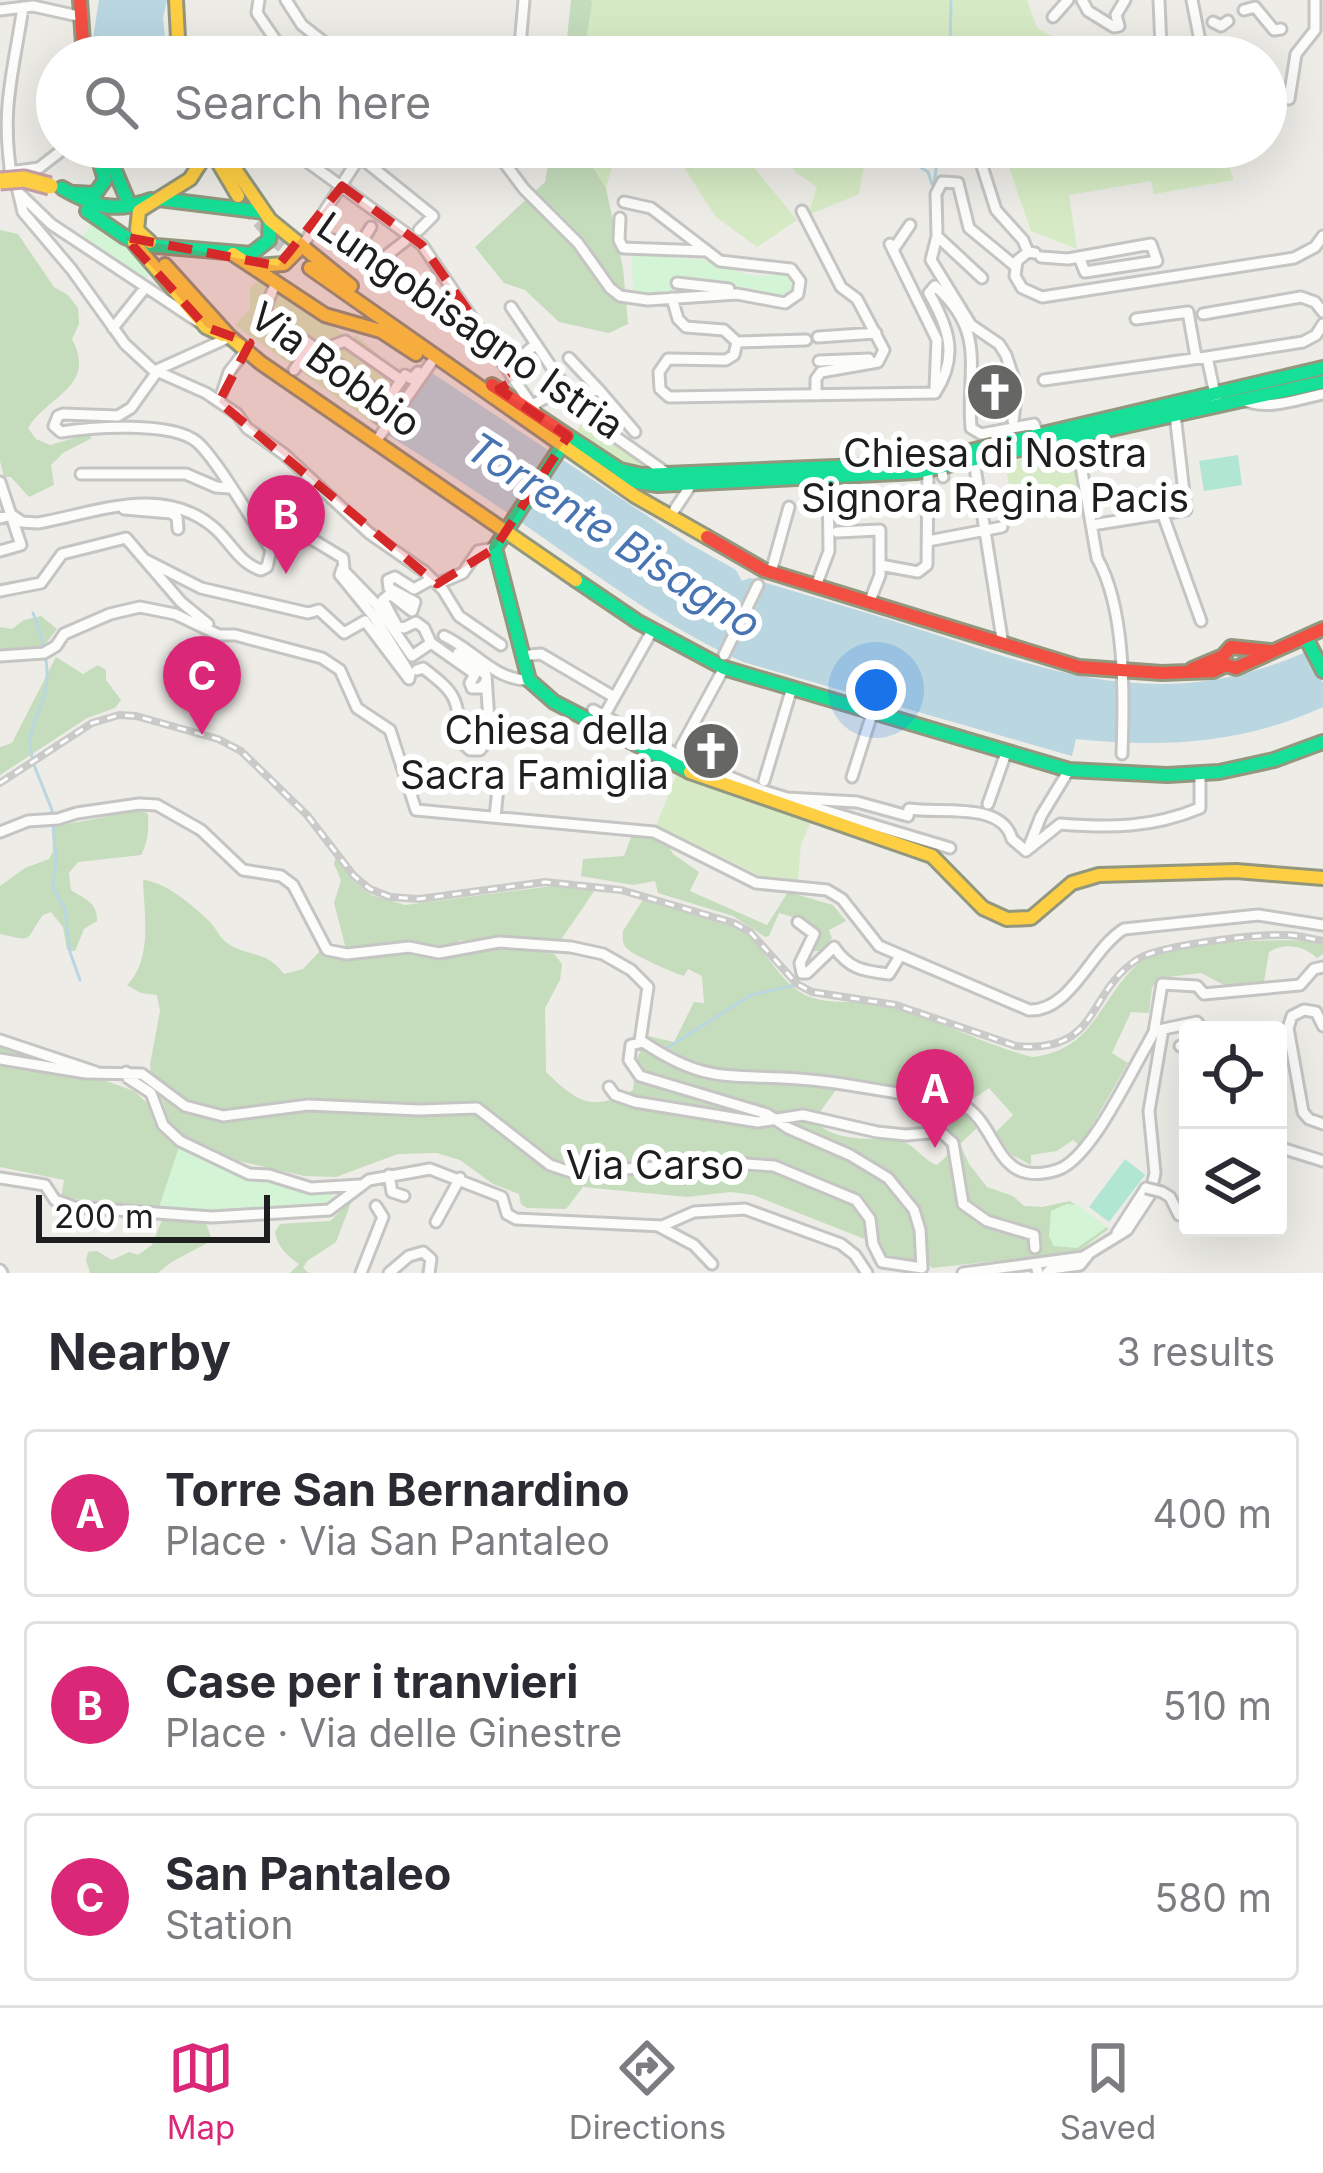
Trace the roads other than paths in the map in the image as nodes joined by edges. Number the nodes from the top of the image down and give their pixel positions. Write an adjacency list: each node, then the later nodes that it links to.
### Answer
1 (176, 0): 19 (main road)
2 (259, 0): 20 (street)
3 (286, 0): 21 (street)
4 (524, 0): 22 (street)
5 (1068, 0): 15 (street)
6 (1082, 0): 7 (street)
7 (1125, 0)
8 (1159, 0): 23 (street)
9 (1192, 0): 24 (street)
10 (1315, 0): 27 (street)
11 (23, 7): 12 (street); 13 (street); 26 (street, Via Bobbio)
12 (79, 8)
13 (0, 10)
14 (1244, 10): 18 (street)
15 (1053, 17)
16 (1228, 21): 17 (street)
17 (1213, 22)
18 (1282, 29)
19 (178, 36)
20 (273, 36)
21 (316, 36)
22 (521, 36)
23 (1160, 36)
24 (1199, 36)
25 (0, 37): 26 (street)
26 (16, 44): 28 (street, Via Bobbio)
27 (1287, 99)
28 (1, 136): 40 (street, Via Bobbio)
29 (39, 168): 40 (street)
30 (101, 168): 42 (main road)
31 (114, 168): 45 (main road)
32 (198, 168): 46 (main road)
33 (221, 168): 44 (main road)
34 (234, 168): 49 (main road, Lungobisagno Istria)
35 (316, 168): 41 (street)
36 (353, 168): 41 (street)
37 (381, 168): 53 (street)
38 (511, 168): 78 (street)
39 (983, 168): 65 (street)
40 (5, 177): 42 (main road, bridge); 43 (street, Via Bobbio)
41 (342, 186): 60 (street); 86 (street)
42 (56, 187): 46 (main road); 56 (main road)
43 (18, 191): 63 (street, Via Bobbio); 72 (street)
44 (238, 196)
45 (127, 199)
46 (153, 199): 49 (main road); 59 (main road)
47 (624, 202): 62 (street)
48 (802, 211): 87 (street)
49 (267, 216): 60 (main road, Lungobisagno Istria); 64 (main road)
50 (620, 218): 62 (street)
51 (910, 225): 113 (street)
52 (370, 227): 61 (street)
53 (419, 230)
54 (938, 236): 70 (street); 73 (street); 84 (street)
55 (1323, 236): 70 (street)
56 (125, 237): 59 (main road); 88 (main road)
57 (333, 240): 61 (street)
58 (405, 241): 67 (street)
59 (160, 246): 64 (main road)
60 (300, 248): 69 (main road); 111 (main road, Lungobisagno Istria)
61 (358, 248): 67 (street)
62 (705, 251): 77 (street)
63 (91, 252): 72 (street); 76 (street, Via Bobbio)
64 (233, 254): 69 (main road)
65 (1035, 254): 66 (street); 70 (street)
66 (1079, 256): 66 (street)
67 (378, 262): 86 (street)
68 (165, 265): 89 (main road, Via Bobbio)
69 (251, 265): 100 (main road)
70 (1015, 266)
71 (310, 268): 100 (main road, Lungobisagno Istria)
72 (73, 270): 85 (street)
73 (982, 278)
74 (275, 284): 94 (street)
75 (676, 284): 77 (street)
76 (145, 288): 85 (street); 88 (street, Via Bobbio)
77 (737, 294): 78 (street)
78 (672, 298): 92 (street)
79 (511, 307): 93 (street)
80 (1323, 312): 81 (street)
81 (1203, 314)
82 (1136, 319): 96 (street)
83 (1323, 324): 96 (street)
84 (968, 326): 113 (street); 123 (street); 127 (street)
85 (113, 328): 105 (street)
86 (484, 331): 102 (street)
87 (876, 333): 90 (street); 101 (street)
88 (207, 335): 89 (main road); 97 (street)
89 (230, 337): 95 (main road, Via Bobbio); 97 (street)
90 (818, 337)
91 (806, 340): 92 (street)
92 (737, 342): 115 (street)
93 (536, 344): 102 (street); 110 (street)
94 (315, 349): 104 (street); 107 (street); 117 (street)
95 (245, 350): 119 (street); 126 (main road, Via Bobbio)
96 (1201, 357): 108 (street); 116 (street)
97 (184, 358): 105 (street)
98 (569, 358): 112 (street)
99 (819, 361): 101 (street)
100 (426, 362): 107 (street); 124 (street); 129 (main road, Lungobisagno Istria)
101 (878, 362): 115 (street)
102 (509, 367): 106 (street)
103 (1323, 368): 116 (main road)
104 (294, 370)
105 (157, 372): 119 (street); 137 (street)
106 (516, 379): 111 (street); 120 (street)
107 (401, 380): 117 (street)
108 (1044, 380)
109 (1323, 382): 118 (main road)
110 (567, 386): 120 (street); 121 (street)
111 (499, 389): 120 (main road, Lungobisagno Istria)
112 (599, 390): 121 (street); 125 (street)
113 (935, 393): 115 (street)
114 (1323, 394): 118 (street)
115 (817, 395)
116 (1216, 398): 118 (main road); 122 (main road); 127 (main road)
117 (388, 399): 124 (street)
118 (1241, 399)
119 (219, 402): 159 (street)
120 (535, 410): 129 (main road, Lungobisagno Istria)
121 (581, 410): 129 (street); 132 (street)
122 (1175, 414): 127 (main road); 142 (street)
123 (1012, 421)
124 (388, 424): 126 (street)
125 (635, 432)
126 (376, 440): 145 (main road, Via Bobbio)
127 (1041, 440): 130 (main road); 132 (main road)
128 (1077, 442): 146 (street)
129 (566, 445): 132 (main road, Lungobisagno Istria); 135 (main road); 145 (main road)
130 (974, 461): 133 (main road); 149 (street)
131 (82, 474): 137 (street)
132 (658, 474): 134 (main road); 135 (main road); 143 (main road)
133 (938, 474): 134 (main road); 152 (street)
134 (828, 477): 161 (street)
135 (612, 478): 143 (main road)
136 (0, 482): 141 (street)
137 (230, 488): 139 (street)
138 (688, 488): 143 (street)
139 (119, 506): 141 (street); 148 (street)
140 (789, 507): 158 (street)
141 (12, 515): 144 (street); 154 (street)
142 (1163, 515): 146 (street); 164 (street)
143 (677, 516): 158 (main road)
144 (0, 518)
145 (510, 524): 153 (main road); 166 (main road, Via Bobbio)
146 (1092, 525): 179 (street)
147 (1002, 527): 149 (street)
148 (178, 529)
149 (987, 530): 152 (street); 172 (street)
150 (837, 532): 156 (street)
151 (281, 538): 157 (street)
152 (928, 541): 156 (street)
153 (486, 550): 159 (street); 180 (main road)
154 (0, 551)
155 (146, 560): 157 (street); 162 (street); 167 (street)
156 (880, 565): 163 (street)
157 (344, 569): 170 (street)
158 (771, 572): 161 (main road)
159 (434, 582): 170 (street); 171 (street)
160 (758, 584): 176 (street)
161 (816, 586): 163 (main road)
162 (0, 591)
163 (869, 603): 172 (main road)
164 (1201, 621)
165 (1323, 629): 169 (main road)
166 (652, 631): 176 (main road, Via Bobbio); 183 (street)
167 (235, 635): 175 (street); 196 (street)
168 (444, 636): 180 (street)
169 (1306, 638): 178 (main road); 179 (main road)
170 (431, 644): 181 (street)
171 (501, 644)
172 (1003, 645): 179 (main road)
173 (458, 653): 181 (street)
174 (530, 655): 183 (street)
175 (0, 656)
176 (724, 661): 182 (main road, Via Bobbio); 186 (street)
177 (417, 670): 181 (street)
178 (1323, 671)
179 (1123, 675): 187 (street)
180 (529, 680): 200 (main road)
181 (486, 682)
182 (791, 691): 184 (main road, Via Bobbio); 193 (street)
183 (614, 698): 194 (street)
184 (872, 714): 188 (main road, Via Bobbio); 191 (street)
185 (1323, 742): 190 (main road, Via Bobbio)
186 (681, 747)
187 (1122, 750)
188 (1006, 753): 189 (main road, Via Bobbio); 195 (street)
189 (1069, 770): 190 (main road, Via Bobbio); 199 (street)
190 (1200, 773): 199 (street)
191 (852, 777)
192 (492, 781): 196 (street)
193 (764, 781)
194 (787, 798): 198 (street); 199 (street)
195 (988, 804)
196 (495, 813): 203 (street)
197 (0, 832): 209 (street)
198 (950, 848)
199 (1028, 849)
200 (1323, 878)
201 (798, 922): 203 (street)
202 (1323, 925): 203 (street)
203 (900, 956)
204 (1323, 967): 207 (street)
205 (1179, 1026): 207 (street)
206 (1323, 1026): 215 (street)
207 (1159, 1030): 209 (street); 227 (street)
208 (0, 1040): 212 (street)
209 (640, 1041): 214 (street, Via Carso)
210 (0, 1059): 212 (street, Via Carso)
211 (126, 1071): 212 (street, Via Carso); 221 (street); 231 (street, Via Carso)
212 (97, 1072)
213 (609, 1087): 214 (street, Via Carso)
214 (776, 1120): 228 (street); 231 (street, Via Carso)
215 (1323, 1124)
216 (1287, 1151): 217 (street)
217 (1323, 1161)
218 (389, 1175): 220 (street); 221 (street); 222 (street)
219 (0, 1178): 221 (street)
220 (460, 1178): 225 (street); 226 (street)
221 (359, 1185)
222 (404, 1196)
223 (376, 1206): 233 (street)
224 (1179, 1215): 227 (street, bridge)
225 (436, 1222)
226 (658, 1226): 230 (street); 236 (street)
227 (1114, 1238): 229 (street)
228 (1035, 1248)
229 (1088, 1256): 232 (street); 237 (street)
230 (712, 1264)
231 (922, 1270)
232 (1040, 1272)
233 (361, 1273)
234 (389, 1273): 235 (street)
235 (429, 1273)
236 (867, 1273)
237 (963, 1273)

